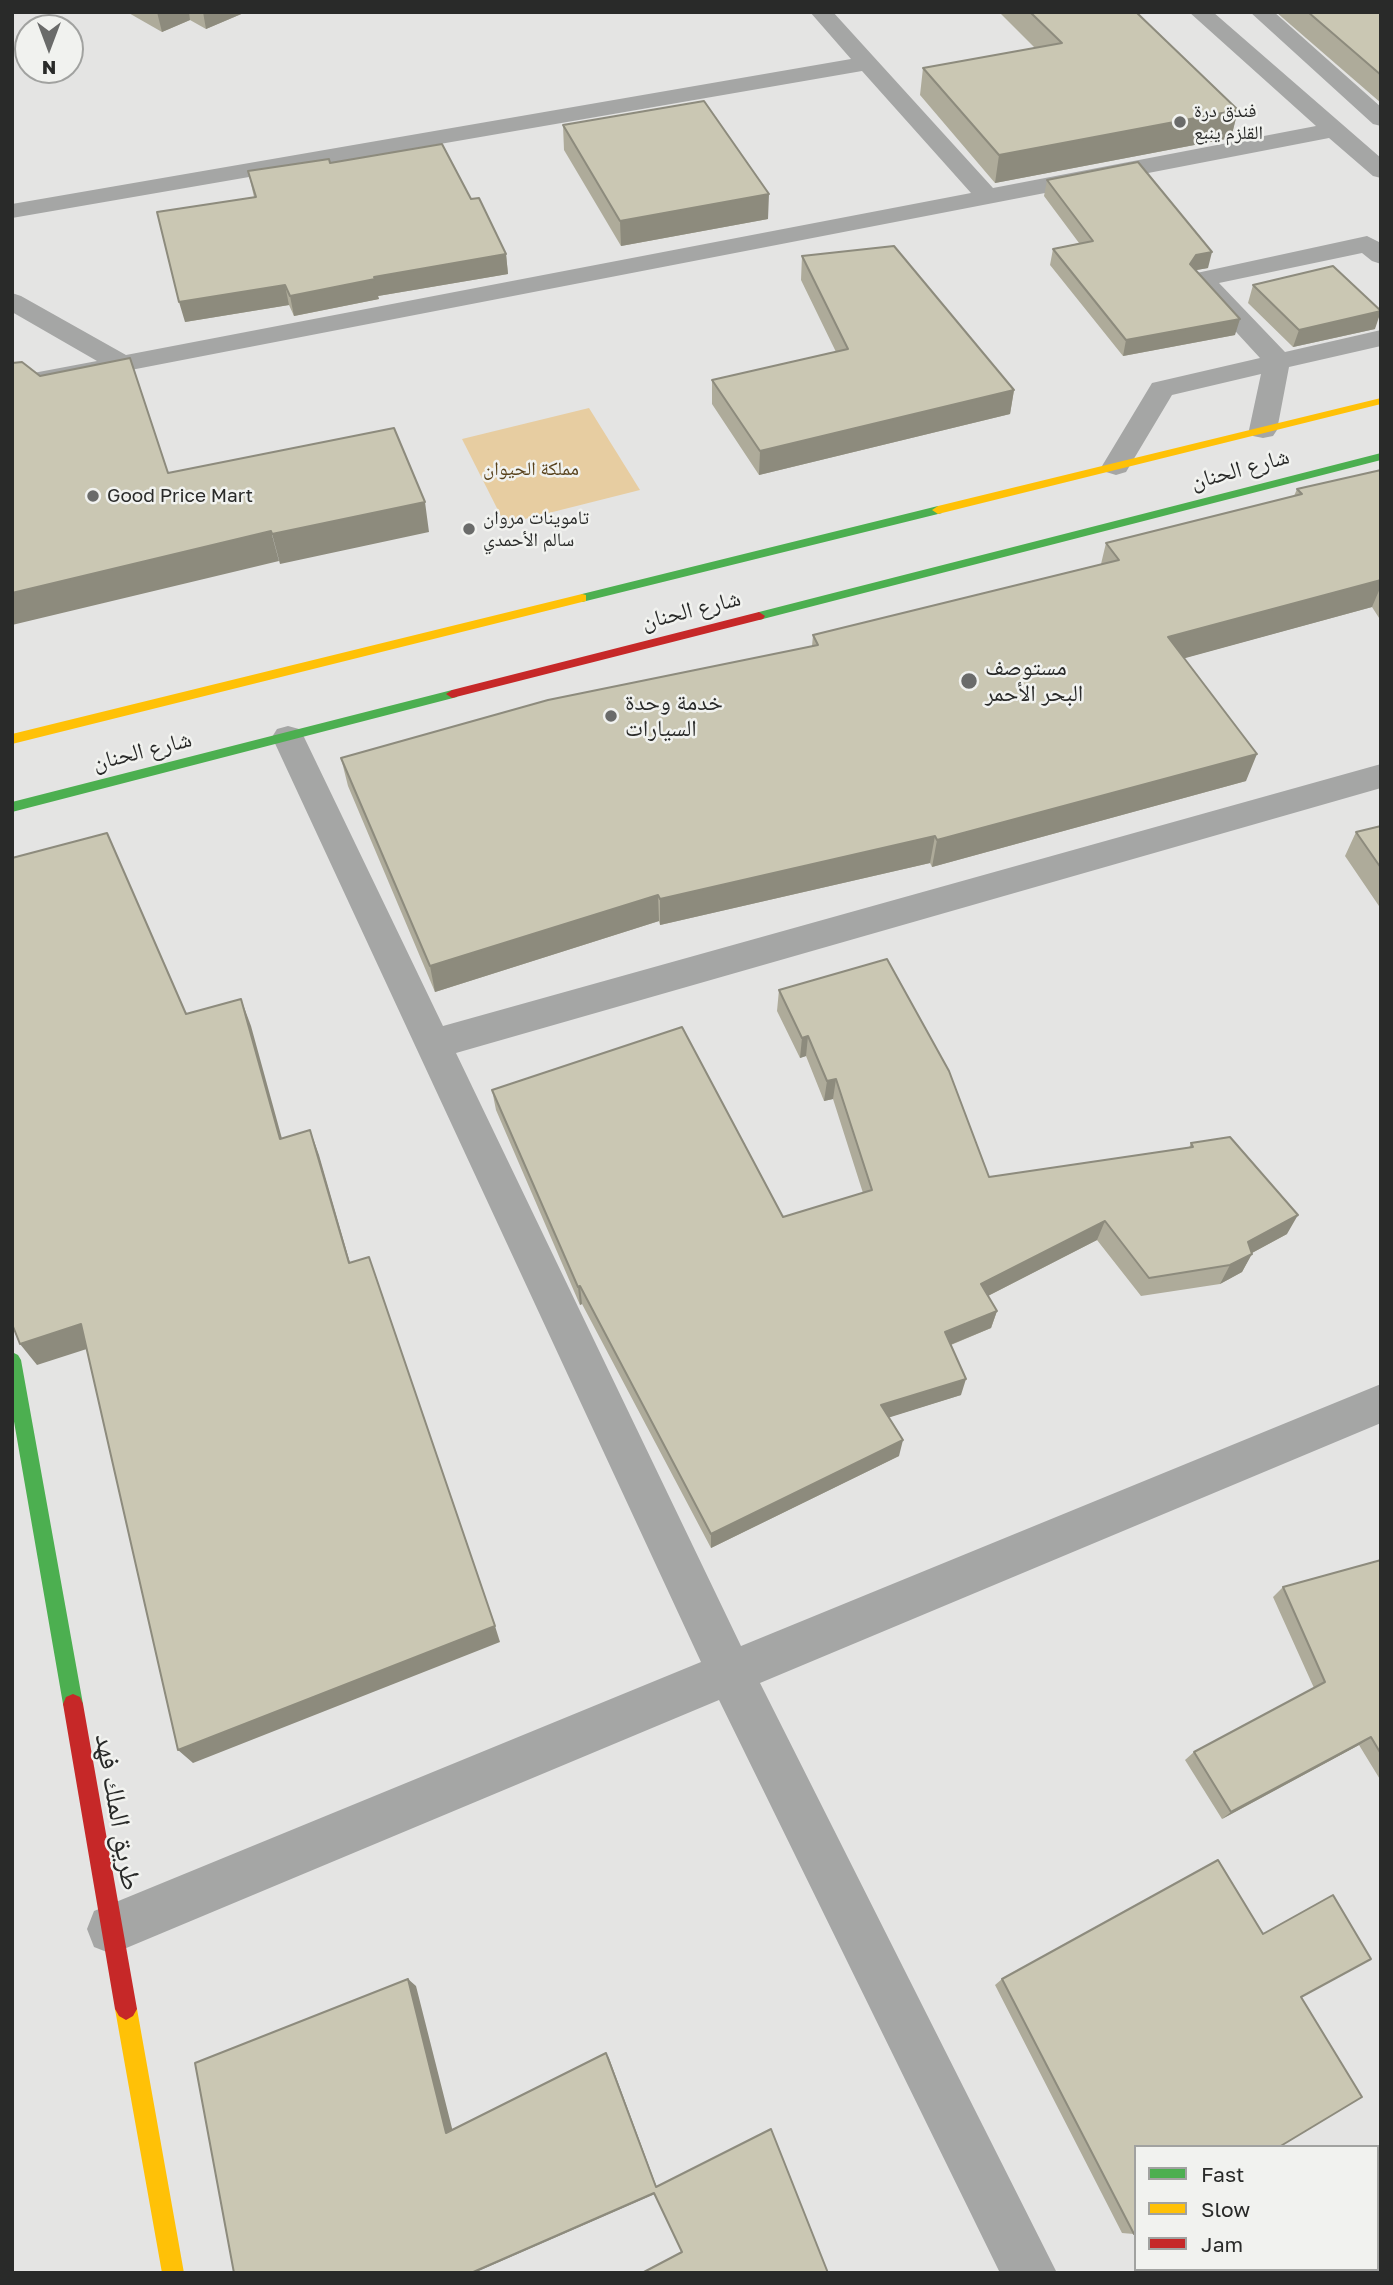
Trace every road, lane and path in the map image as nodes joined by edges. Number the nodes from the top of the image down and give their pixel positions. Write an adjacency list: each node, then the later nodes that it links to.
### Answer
1 (821, 12): 5 (street)
2 (1228, 12): 4 (street)
3 (1262, 12): 6 (street)
4 (1202, 15): 7 (street)
5 (867, 63): 9 (street); 10 (street)
6 (1381, 119)
7 (1334, 130): 8 (street); 9 (street)
8 (1378, 167)
9 (988, 197): 15 (street)
10 (12, 211)
11 (1381, 256): 14 (street)
12 (12, 301): 15 (street)
13 (1381, 338): 14 (street)
14 (1277, 360): 18 (street); 20 (street)
15 (122, 364): 16 (street)
16 (12, 385)
17 (1381, 401): 18 (main road, شارع الحنان)
18 (1263, 430): 20 (main road, شارع الحنان)
19 (1381, 456): 23 (main road, شارع الحنان)
20 (1116, 466): 21 (main road, شارع الحنان)
21 (73, 724): 22 (main road); 24 (main road, شارع الحنان)
22 (12, 725)
23 (288, 737): 26 (main road, شارع الحنان); 29 (street)
24 (12, 739)
25 (1381, 776): 29 (street)
26 (31, 802): 27 (main road, شارع الحنان); 28 (main road)
27 (12, 807)
28 (12, 814)
29 (433, 1044): 32 (street)
30 (12, 1360): 33 (main road, طريق الملك فهد)
31 (1381, 1403): 32 (street)
32 (730, 1673): 33 (street); 35 (street)
33 (112, 1929): 34 (main road, طريق الملك فهد)
34 (173, 2273)
35 (1029, 2273)

